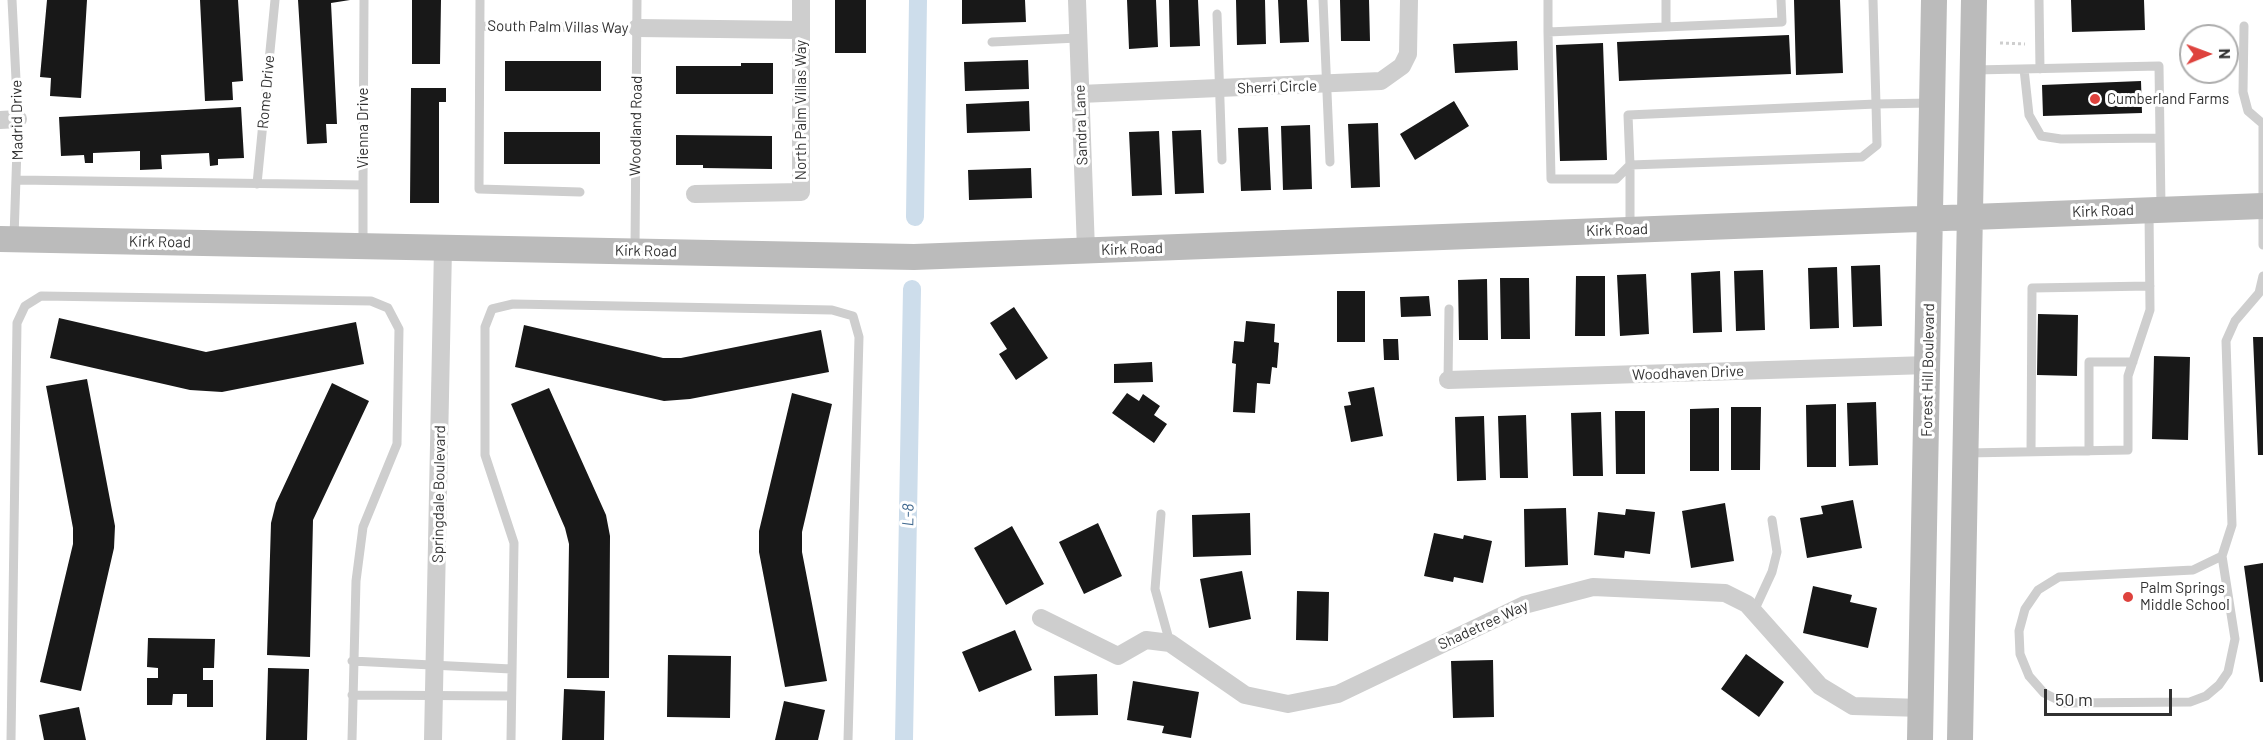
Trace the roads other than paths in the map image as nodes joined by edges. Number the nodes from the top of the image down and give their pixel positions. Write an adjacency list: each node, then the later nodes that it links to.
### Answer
1 (12, 0): 34 (lane, Madrid Drive)
2 (275, 0): 41 (lane, Rome Drive)
3 (364, 0): 42 (lane, Vienna Drive)
4 (480, 0): 18 (lane, South Palm Villas Way)
5 (637, 0): 21 (lane, Woodland Road)
6 (801, 0): 22 (street, North Palm Villas Way)
7 (1077, 0): 24 (street, Sandra Lane)
8 (1323, 0): 29 (lane)
9 (1408, 0): 29 (street, Sherri Circle)
10 (1548, 0): 23 (lane)
11 (1666, 0): 20 (lane)
12 (1781, 0): 20 (lane)
13 (1873, 0): 33 (lane)
14 (1934, 0): 32 (street, Forest Hill Boulevard)
15 (1974, 0): 28 (street)
16 (2038, 0): 27 (lane)
17 (1217, 14): 30 (lane)
18 (480, 26): 21 (lane, South Palm Villas Way); 43 (lane, South Palm Villas Way)
19 (2244, 26): 35 (lane)
20 (1666, 27): 23 (lane)
21 (637, 28): 22 (street, North Palm Villas Way); 55 (lane, Woodland Road)
22 (800, 30): 44 (street, North Palm Villas Way)
23 (1548, 32): 39 (lane)
24 (1078, 38): 25 (lane); 31 (street, Sandra Lane)
25 (992, 42)
26 (2024, 69): 27 (lane); 28 (lane); 36 (lane)
27 (2040, 69): 36 (lane)
28 (1973, 70): 47 (street)
29 (1326, 85): 30 (street, Sherri Circle); 38 (lane)
30 (1220, 89): 31 (street, Sherri Circle); 37 (lane)
31 (1080, 94): 54 (street, Sandra Lane)
32 (1933, 103): 33 (lane); 48 (street, Forest Hill Boulevard)
33 (1876, 104): 39 (lane); 39 (lane)
34 (9, 120): 40 (lane, Madrid Drive)
35 (2263, 123): 45 (lane)
36 (2160, 138): 46 (lane)
37 (1222, 160)
38 (1330, 162)
39 (1630, 165): 49 (lane)
40 (18, 180): 41 (lane); 50 (lane, Madrid Drive)
41 (257, 184): 42 (lane, Vienna Drive)
42 (363, 185): 52 (lane)
43 (580, 192)
44 (695, 194)
45 (2262, 206): 46 (street, Kirk Road); 51 (lane)
46 (2155, 209): 47 (street, Kirk Road); 57 (lane)
47 (1971, 216): 48 (street, Kirk Road); 64 (street)
48 (1931, 217): 49 (street, Kirk Road); 60 (street, Forest Hill Boulevard)
49 (1630, 229): 54 (street, Kirk Road)
50 (7, 239): 52 (street, Kirk Road)
51 (2263, 245)
52 (363, 246): 53 (street, Kirk Road)
53 (443, 248): 55 (street, Kirk Road); 72 (street, Springdale Boulevard)
54 (1086, 250): 55 (street, Kirk Road)
55 (635, 251)
56 (2263, 276): 67 (lane)
57 (2150, 286): 59 (lane); 63 (lane)
58 (1449, 309): 61 (lane)
59 (2133, 362): 62 (lane); 62 (lane)
60 (1928, 365): 61 (street, Woodhaven Drive); 77 (street, Forest Hill Boulevard)
61 (1448, 380)
62 (2089, 451): 63 (lane)
63 (2031, 452): 64 (lane)
64 (1967, 453): 84 (street)
65 (1161, 514): 70 (lane)
66 (1772, 520): 68 (lane)
67 (2222, 556): 67 (lane)
68 (1754, 612): 70 (street, Shadetree Way); 77 (street, Shadetree Way)
69 (1041, 618): 70 (street)
70 (1170, 643)
71 (352, 661): 72 (lane); 74 (lane); 78 (lane)
72 (435, 666): 73 (lane); 75 (street, Springdale Boulevard)
73 (511, 669): 76 (lane); 82 (lane)
74 (352, 695): 75 (lane); 79 (lane)
75 (434, 696): 76 (lane); 80 (street, Springdale Boulevard)
76 (511, 696): 81 (lane)
77 (1922, 708): 83 (street, Forest Hill Boulevard)
78 (11, 740)
79 (352, 740)
80 (433, 740)
81 (511, 740)
82 (848, 740)
83 (1920, 740)
84 (1960, 740)

